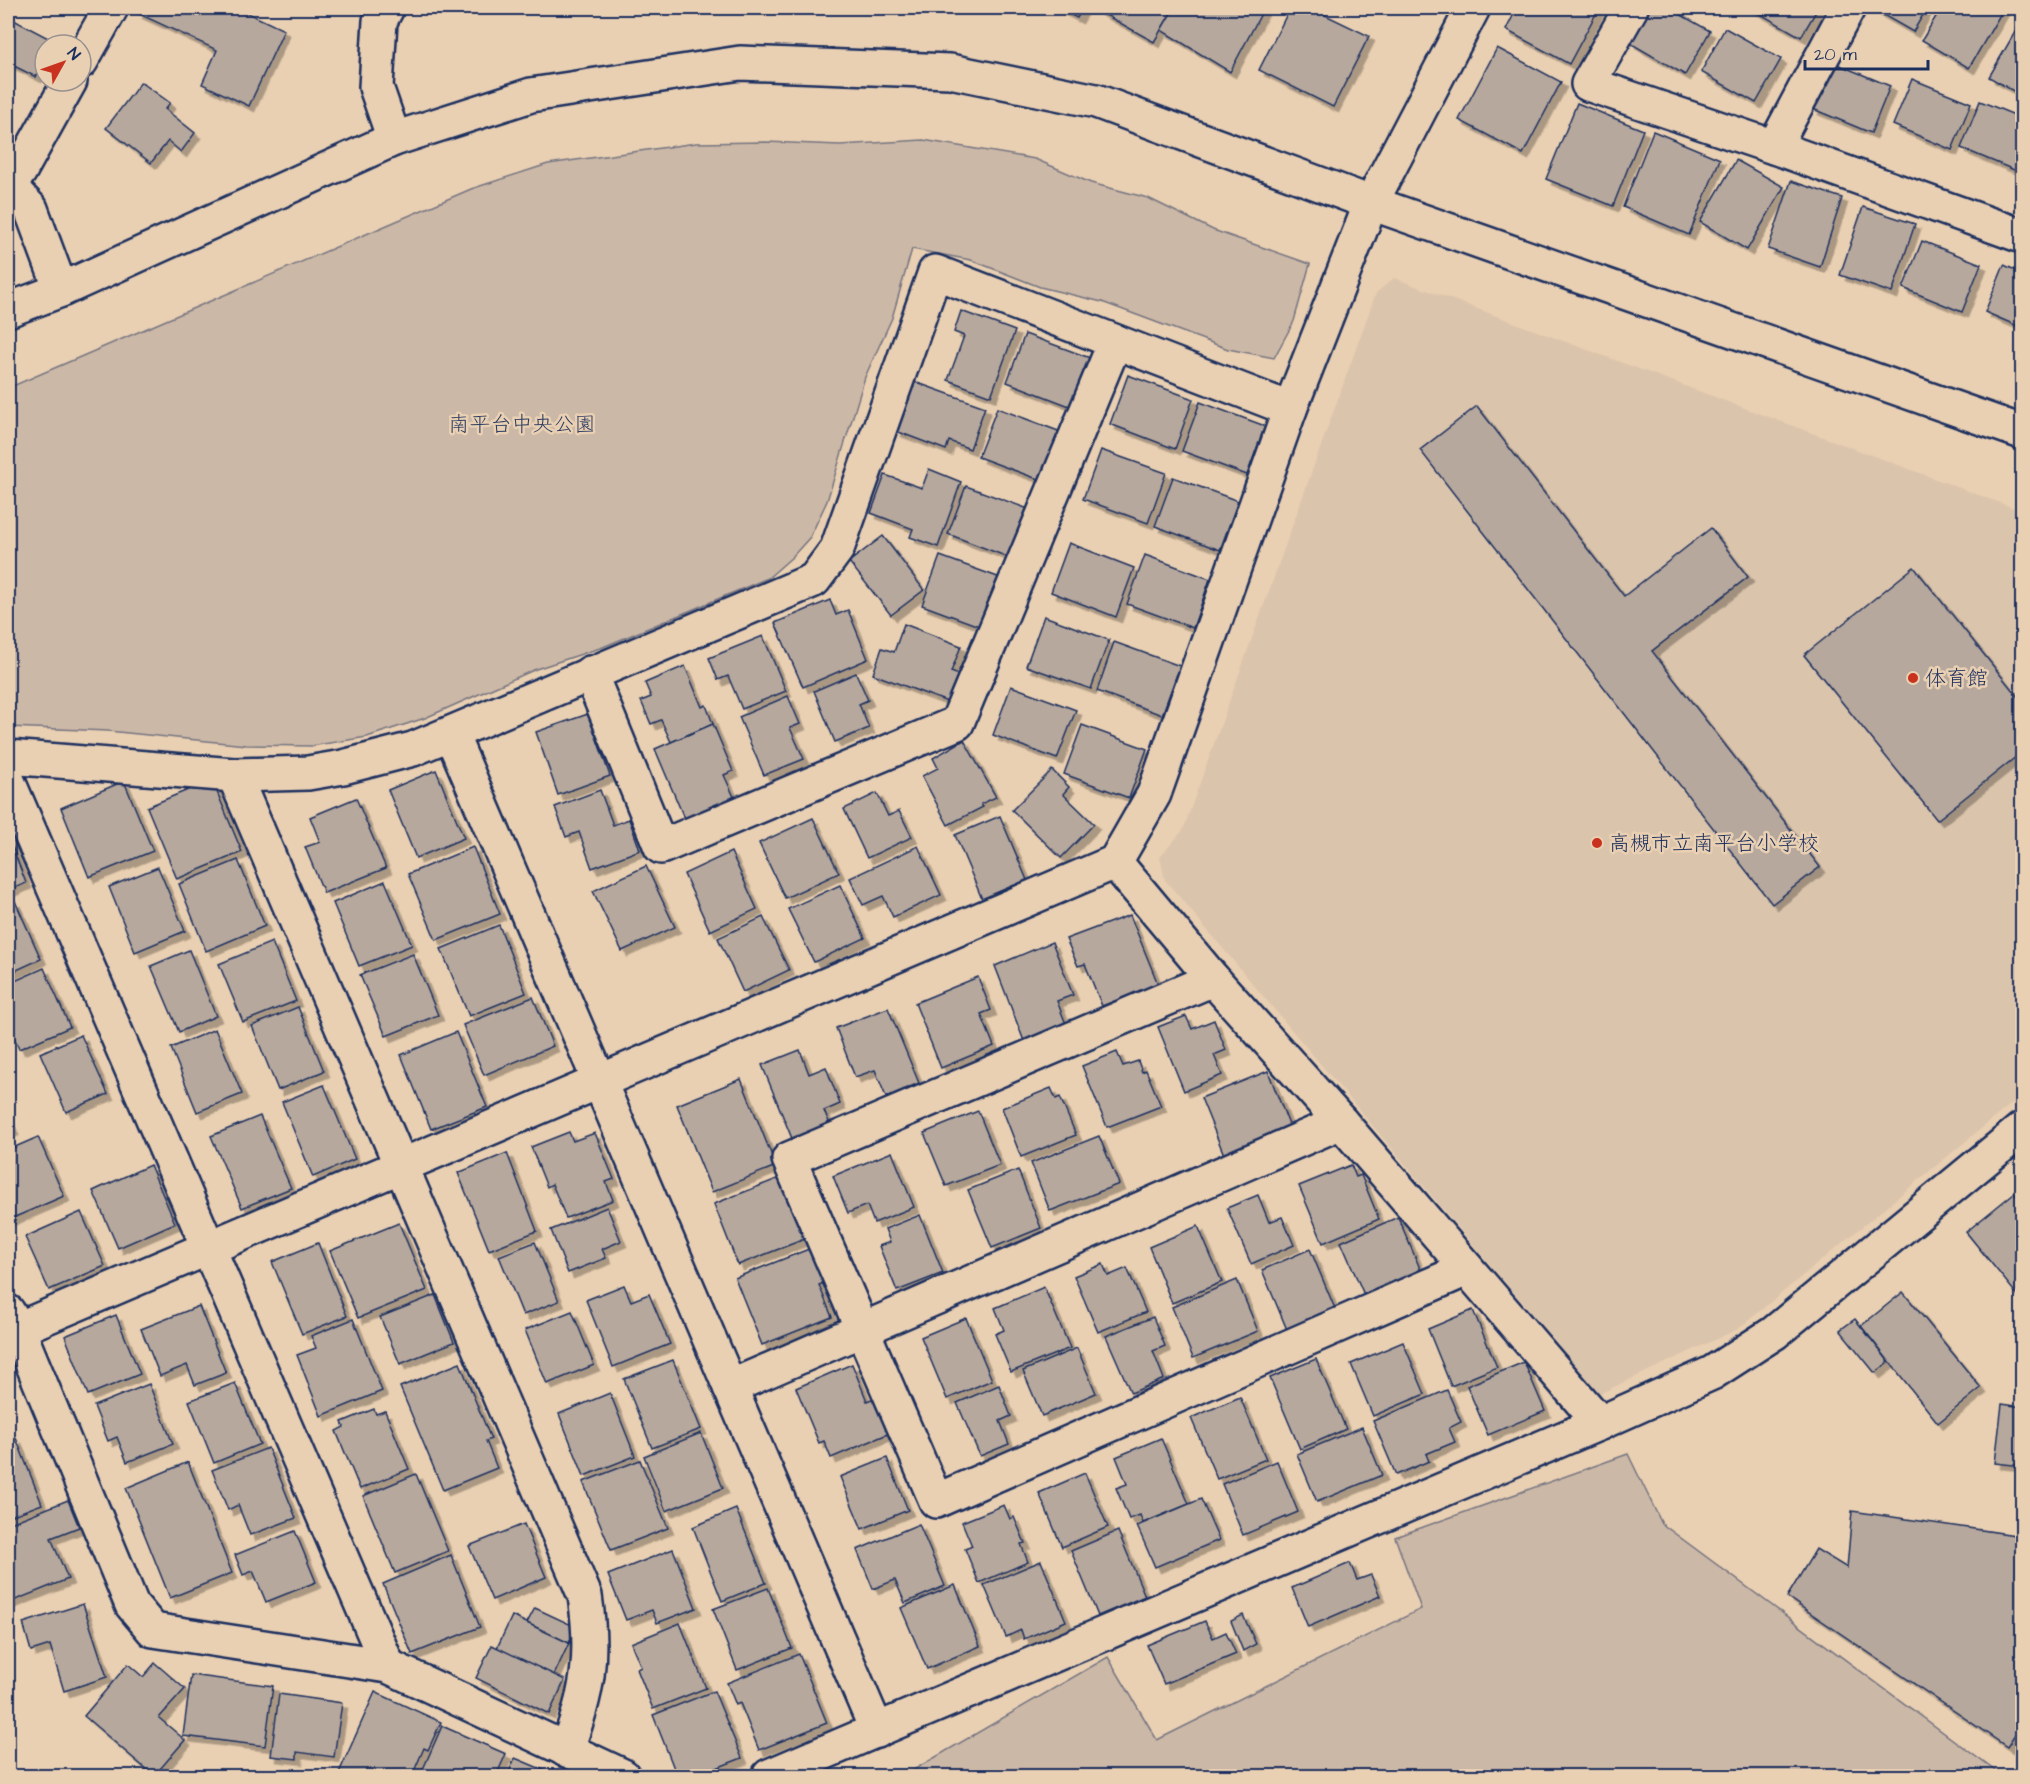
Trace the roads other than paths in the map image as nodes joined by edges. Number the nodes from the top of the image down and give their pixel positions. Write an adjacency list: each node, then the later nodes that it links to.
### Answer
1 (111, 8): 6 (street)
2 (387, 8): 8 (street)
3 (1473, 8): 11 (street)
4 (1631, 8): 9 (street)
5 (1848, 8): 9 (street)
6 (93, 40)
7 (63, 93): 10 (street)
8 (394, 139): 11 (street); 13 (street)
9 (1774, 147): 12 (street)
10 (8, 185): 13 (street)
11 (1371, 203): 16 (street); 17 (street)
12 (2022, 236)
13 (61, 290): 14 (street)
14 (8, 310)
15 (1115, 342): 16 (street); 18 (street); 18 (street)
16 (1290, 410): 23 (street)
17 (2022, 432)
18 (590, 674): 19 (street)
19 (451, 734): 21 (street); 25 (street)
20 (8, 757): 21 (street)
21 (234, 775): 28 (street)
22 (8, 781): 29 (street)
23 (1115, 862): 24 (street); 25 (street)
24 (1213, 979): 26 (street); 32 (street)
25 (599, 1082): 28 (street); 33 (street)
26 (1341, 1122): 30 (street); 32 (street)
27 (2022, 1129): 34 (street)
28 (401, 1166): 29 (street); 37 (street)
29 (207, 1248): 31 (street); 35 (street)
30 (1467, 1269): 32 (street); 34 (street)
31 (13, 1320): 35 (street)
32 (863, 1330): 33 (street)
33 (730, 1387): 36 (street)
34 (1600, 1423): 36 (street)
35 (388, 1666): 37 (street)
36 (877, 1731): 38 (street)
37 (566, 1750): 39 (street)
38 (837, 1764): 40 (street)
39 (623, 1776)
40 (769, 1776)

